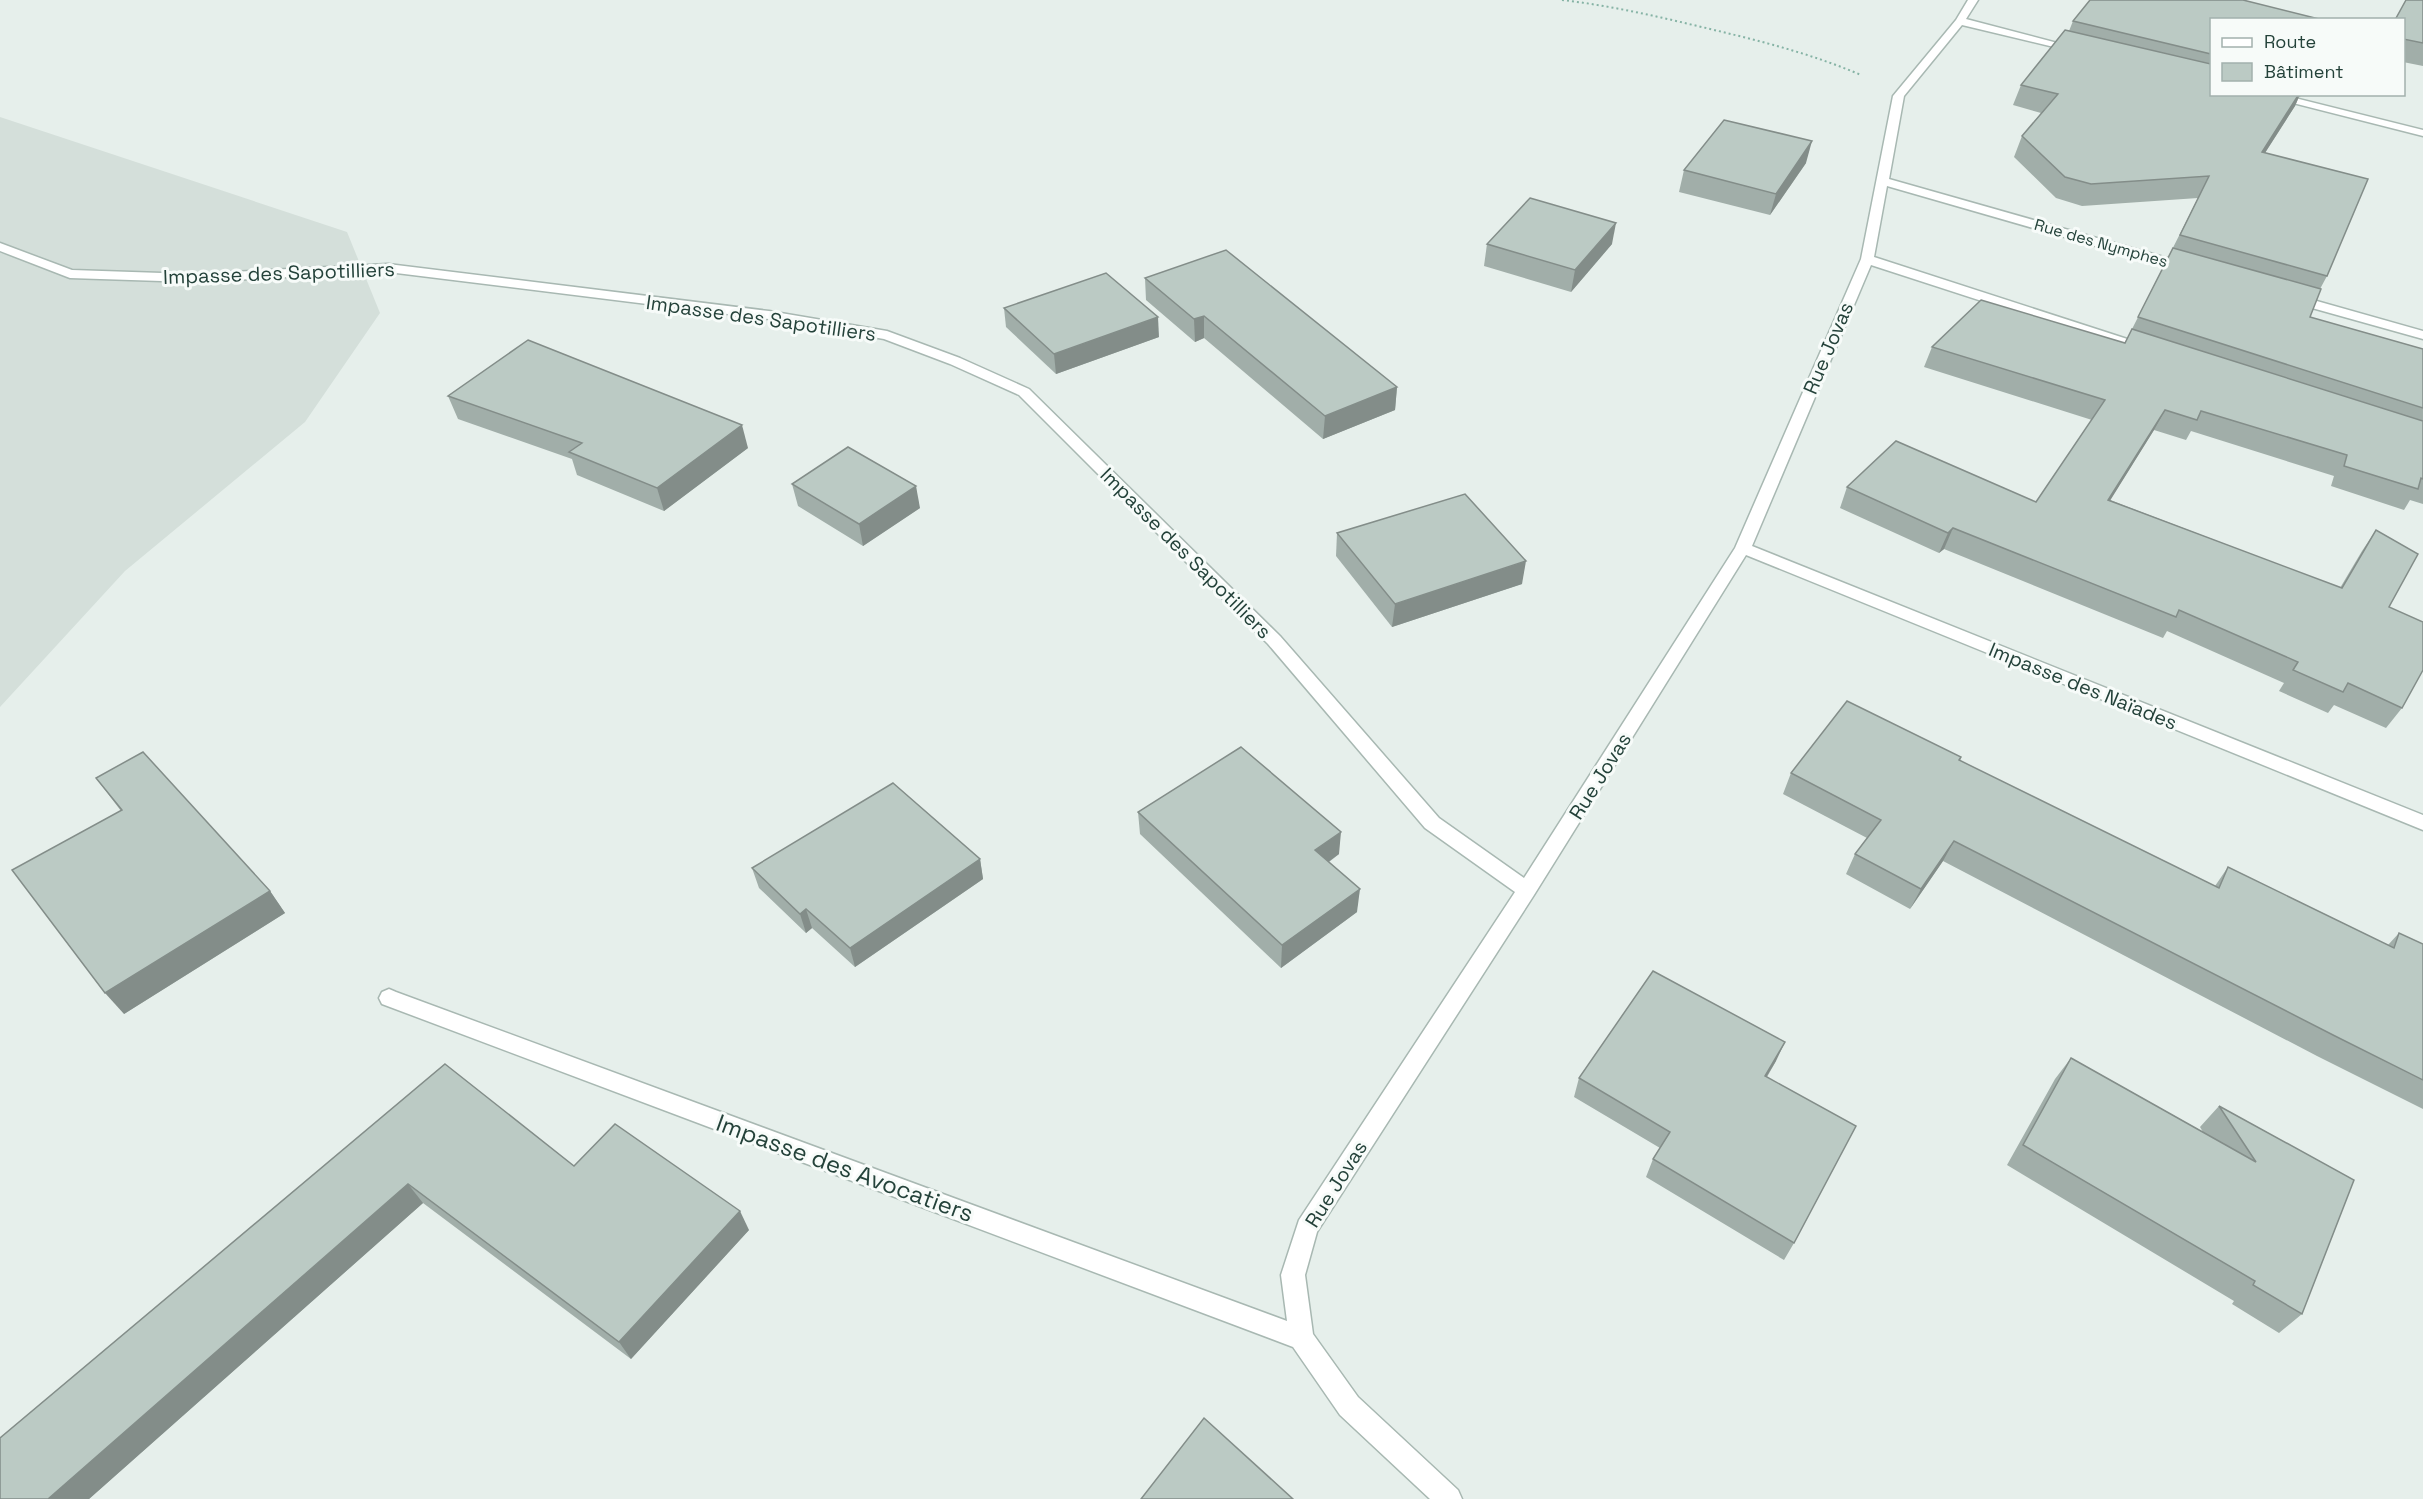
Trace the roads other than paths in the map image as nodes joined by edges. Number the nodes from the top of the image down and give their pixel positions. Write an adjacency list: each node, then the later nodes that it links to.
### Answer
1 (1973, 0): 2 (street, Rue Jovas)
2 (1960, 21): 3 (street); 6 (street, Rue Jovas)
3 (2085, 52)
4 (2271, 96): 5 (street)
5 (2423, 133)
6 (1883, 181): 8 (street, Rue Jovas); 9 (street, Rue des Nymphes)
7 (0, 247): 15 (street, Impasse des Sapotilliers)
8 (1867, 259): 12 (street); 13 (street, Rue Jovas)
9 (2205, 273)
10 (2274, 292): 11 (street)
11 (2423, 335)
12 (2162, 355)
13 (1743, 548): 14 (street, Impasse des Naïades); 15 (street, Rue Jovas)
14 (2423, 824)
15 (1527, 890): 17 (street, Rue Jovas)
16 (389, 998): 17 (street, Impasse des Avocatiers)
17 (1301, 1338): 18 (street, Rue Jovas)
18 (1449, 1499)

